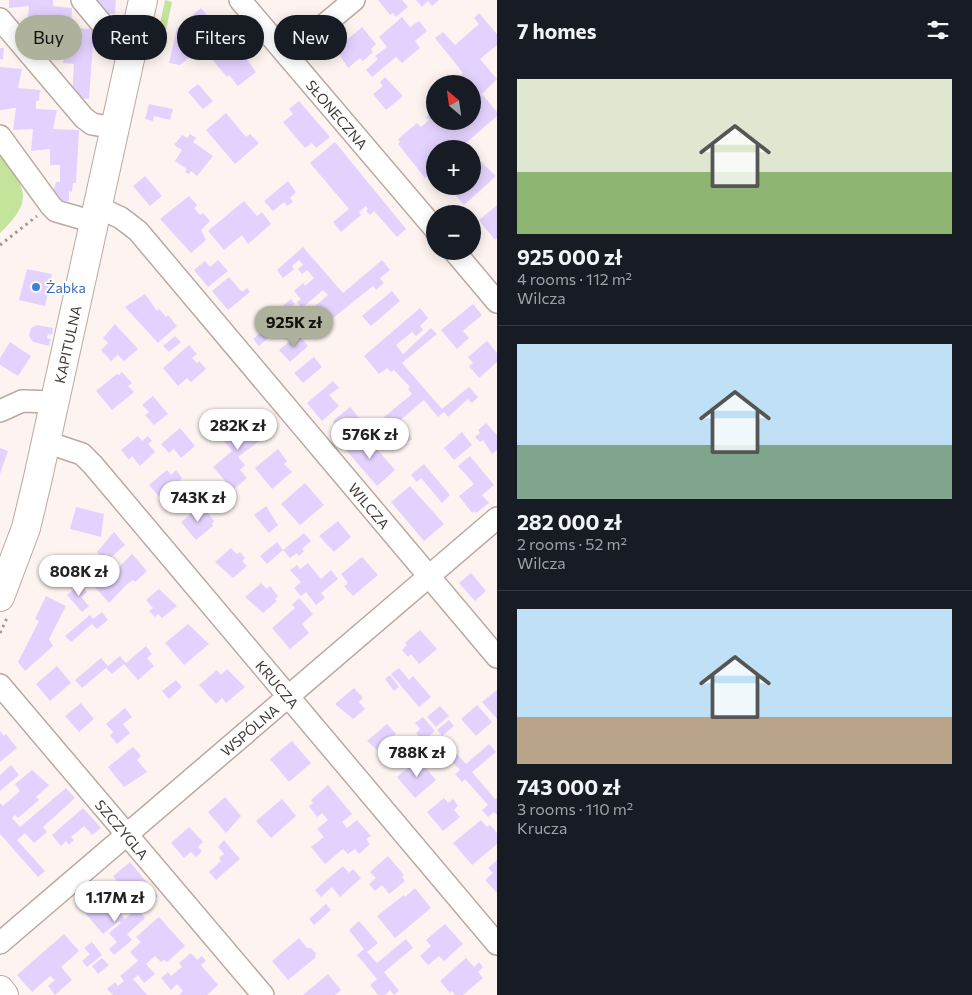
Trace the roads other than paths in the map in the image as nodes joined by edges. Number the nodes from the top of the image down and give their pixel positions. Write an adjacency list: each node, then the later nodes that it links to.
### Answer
1 (82, 0): 5 (street)
2 (143, 0): 6 (street, KAPITULNA)
3 (240, 0): 9 (street, SŁONECZNA)
4 (354, 0): 7 (street)
5 (94, 15)
6 (140, 15)
7 (336, 15)
8 (0, 19): 12 (street)
9 (274, 39)
10 (130, 60): 12 (street, KAPITULNA)
11 (292, 60): 15 (street, SŁONECZNA)
12 (115, 128): 14 (street, KAPITULNA)
13 (0, 136): 14 (street, WILCZA)
14 (96, 214): 18 (street, KAPITULNA); 22 (street, WILCZA)
15 (426, 218)
16 (462, 260): 17 (street)
17 (497, 302)
18 (55, 402): 19 (street); 20 (street, KAPITULNA)
19 (0, 411)
20 (46, 442): 23 (street, KAPITULNA); 26 (street, KRUCZA)
21 (497, 518): 22 (street, WSPÓLNA)
22 (429, 577): 24 (street, WILCZA); 26 (street, WSPÓLNA)
23 (0, 597)
24 (497, 657)
25 (0, 685): 27 (street, SZCZYGLA)
26 (288, 696): 27 (street, WSPÓLNA); 29 (street, KRUCZA)
27 (127, 834): 28 (street, WSPÓLNA); 32 (street, SZCZYGLA)
28 (0, 943)
29 (497, 944)
30 (0, 990): 31 (street)
31 (4, 995)
32 (263, 995)

